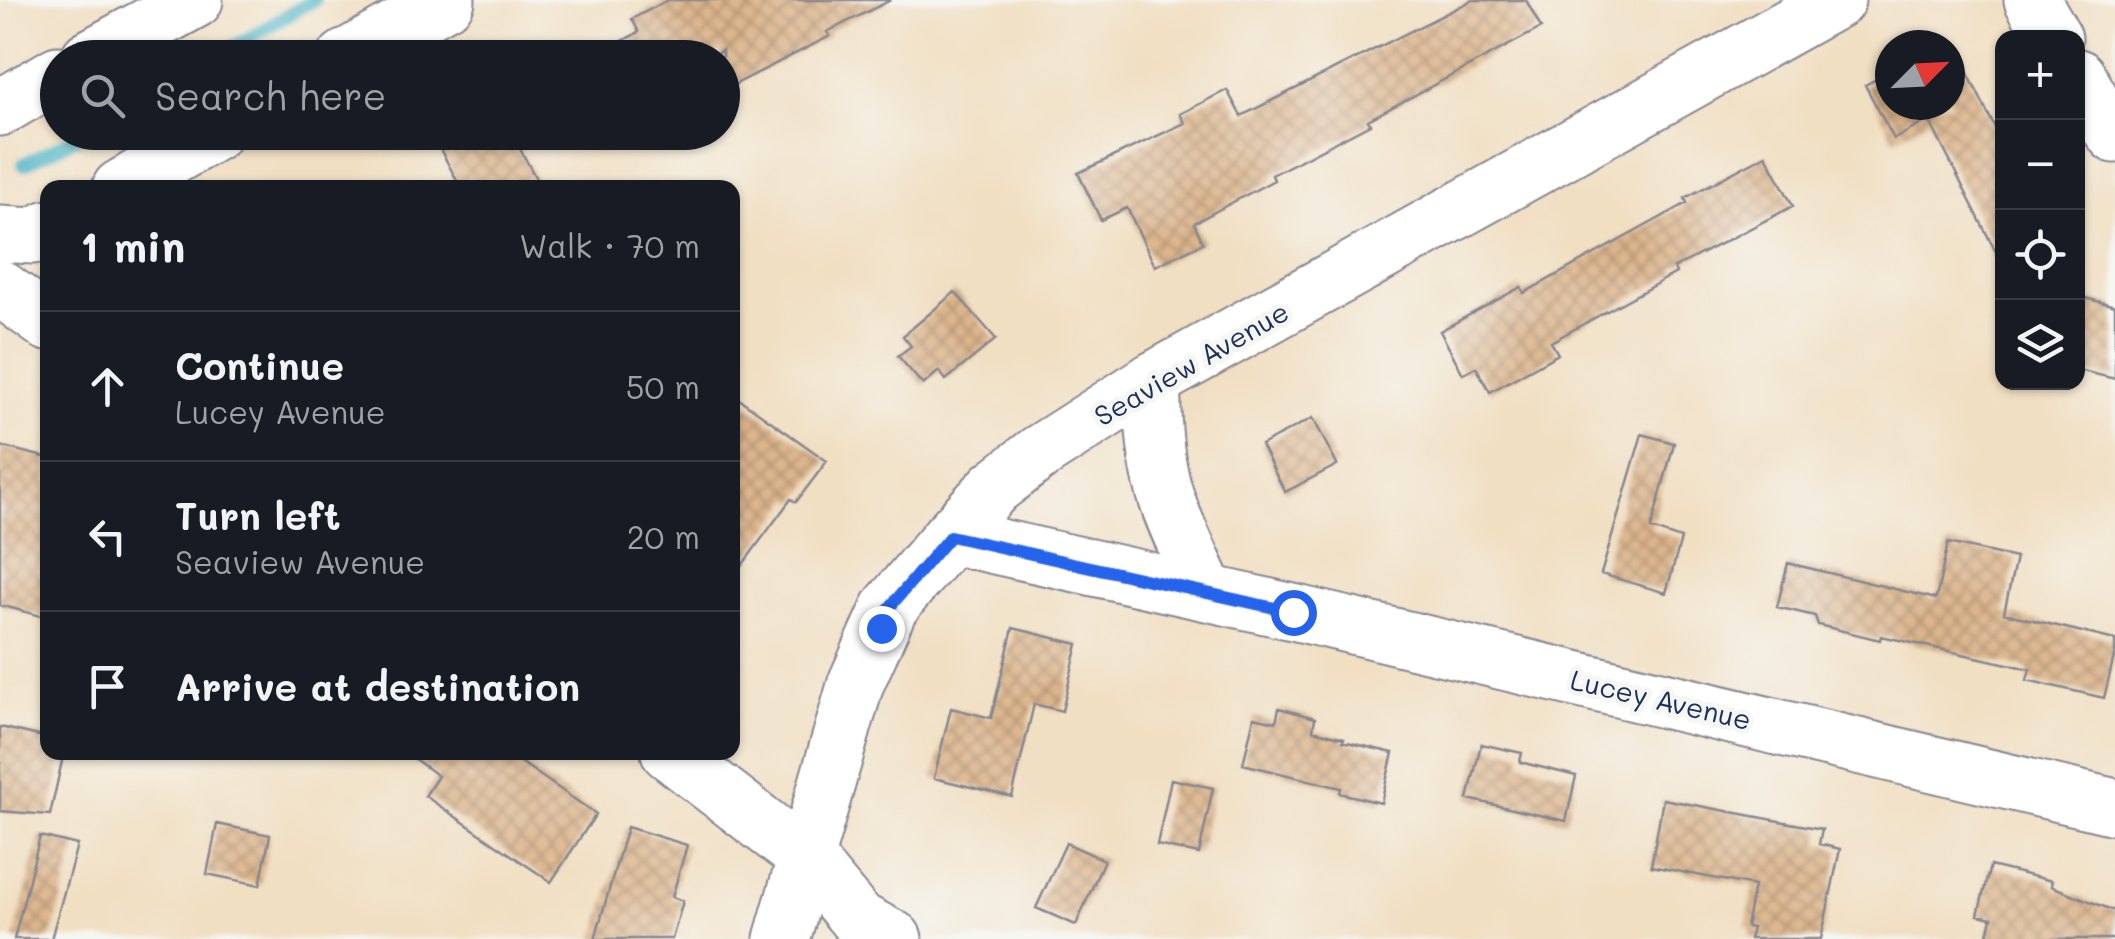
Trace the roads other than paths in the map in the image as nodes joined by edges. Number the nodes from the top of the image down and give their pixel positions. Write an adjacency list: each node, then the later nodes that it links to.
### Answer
1 (446, 0): 7 (street)
2 (1837, 0): 18 (street, Seaview Avenue)
3 (2032, 0): 5 (street)
4 (166, 5): 6 (street)
5 (2049, 30)
6 (114, 40)
7 (376, 40)
8 (40, 85): 10 (street)
9 (2085, 89): 11 (street)
10 (0, 108)
11 (2115, 135)
12 (184, 150): 13 (street)
13 (134, 180)
14 (40, 232): 15 (street)
15 (0, 234)
16 (0, 288): 17 (street)
17 (40, 317)
18 (1153, 380): 19 (street, Seaview Avenue); 20 (street)
19 (950, 536): 20 (street, Lucey Avenue); 23 (street, Seaview Avenue)
20 (1207, 592): 22 (street, Lucey Avenue)
21 (678, 760): 23 (street)
22 (2115, 807)
23 (805, 857): 24 (street, Seaview Avenue); 25 (street)
24 (782, 939)
25 (894, 939)

